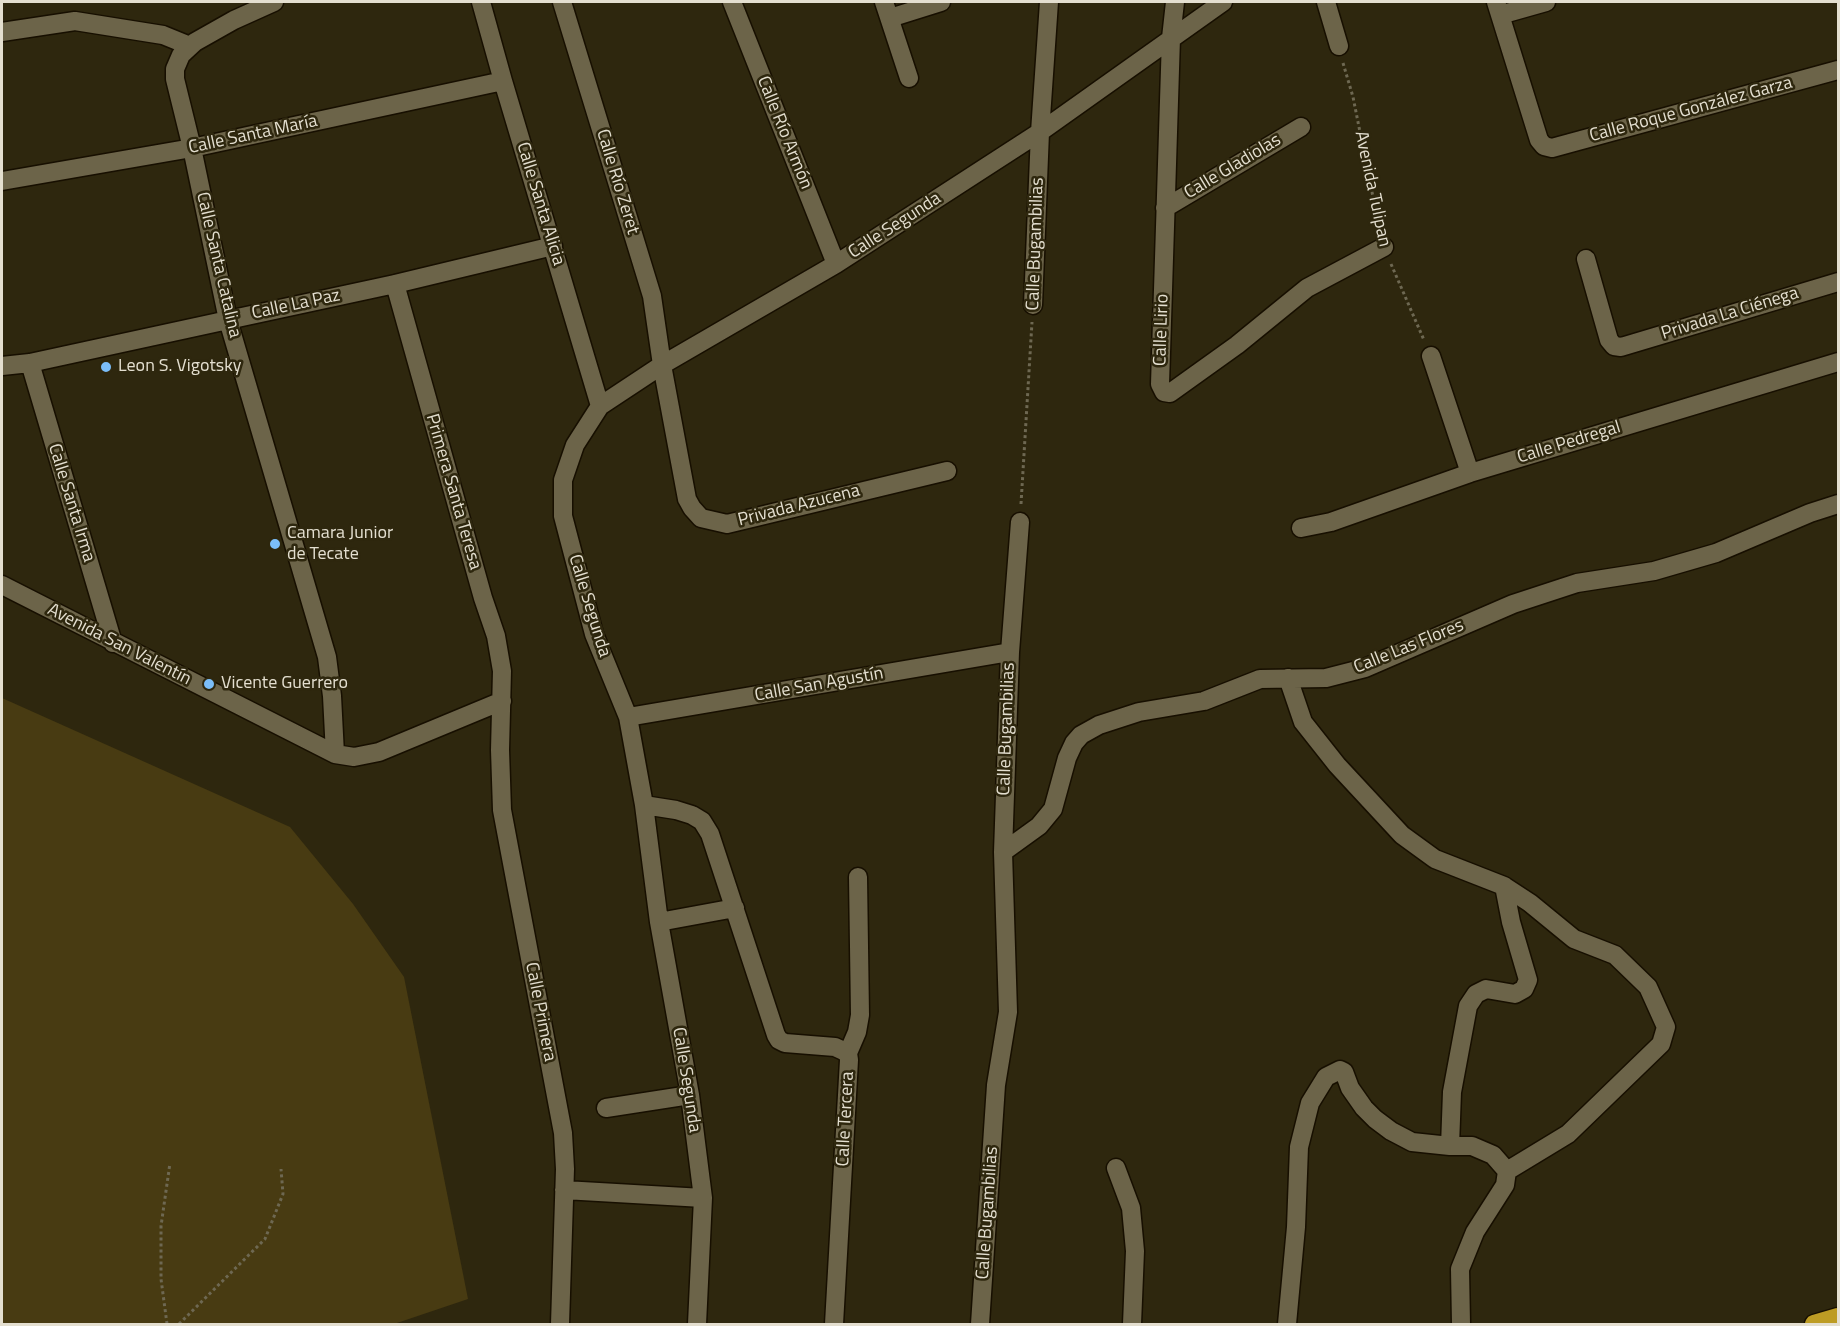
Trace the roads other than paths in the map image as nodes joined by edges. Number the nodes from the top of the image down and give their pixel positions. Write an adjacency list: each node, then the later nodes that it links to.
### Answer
1 (274, 2): 15 (street, Calle Santa Catalina)
2 (482, 2): 19 (street, Calle Santa Alicia)
3 (562, 2): 36 (street, Calle Río Zeret)
4 (732, 2): 28 (street, Calle Río Armón)
5 (941, 2): 12 (street)
6 (1049, 2): 21 (street, Calle Bugambilias)
7 (1175, 2): 14 (street, Calle Lirio)
8 (1223, 2): 14 (street)
9 (1326, 2): 16 (street)
10 (1546, 2): 11 (street)
11 (1498, 8): 17 (street, Calle Roque González Garza)
12 (887, 10): 18 (street)
13 (2, 32): 15 (street)
14 (1171, 38): 21 (street); 24 (street, Calle Lirio)
15 (190, 46): 22 (street, Calle Santa Catalina)
16 (1339, 46)
17 (1839, 70)
18 (909, 78)
19 (503, 81): 22 (street, Calle Santa María); 25 (street, Calle Santa Alicia)
20 (1300, 127): 24 (street, Calle Gladiolas)
21 (1040, 132): 28 (street, Calle Segunda); 31 (street, Calle Bugambilias)
22 (192, 148): 23 (street, Calle Santa María); 32 (street, Calle Santa Catalina)
23 (2, 181)
24 (1165, 208): 26 (street, Calle Lirio)
25 (554, 246): 30 (street, Calle La Paz); 38 (street, Calle Santa Alicia)
26 (1384, 247)
27 (1586, 258): 29 (street, Privada La Ciénega)
28 (836, 264): 36 (street, Calle Segunda)
29 (1839, 282)
30 (395, 284): 32 (street, Calle La Paz); 48 (street, Primera Santa Teresa)
31 (1033, 305)
32 (228, 320): 35 (street, Calle La Paz); 50 (street, Calle Santa Catalina)
33 (1431, 356): 40 (street)
34 (1839, 362): 40 (street, Calle Pedregal)
35 (30, 363): 37 (street, Calle La Paz); 45 (street, Calle Santa Irma)
36 (662, 365): 38 (street, Calle Segunda); 39 (street, Privada Azucena)
37 (2, 366)
38 (600, 406): 49 (street, Calle Segunda)
39 (947, 471)
40 (1470, 473): 43 (street, Calle Pedregal)
41 (1839, 504): 47 (street, Calle Las Flores)
42 (1020, 522): 46 (street, Calle Bugambilias)
43 (1301, 528)
44 (2, 585): 45 (street, Avenida San Valentín)
45 (113, 643): 50 (street, Avenida San Valentín)
46 (1010, 652): 49 (street, Calle San Agustín); 52 (street, Calle Bugambilias)
47 (1288, 678): 52 (street, Calle Las Flores); 54 (street)
48 (502, 701): 50 (street, Avenida San Valentín); 63 (street, Calle Primera)
49 (628, 717): 51 (street, Calle Segunda)
50 (334, 754)
51 (644, 805): 55 (street, Calle Tercera); 56 (street, Calle Segunda)
52 (1003, 852): 69 (street, Calle Bugambilias)
53 (858, 877): 57 (street)
54 (1504, 886): 60 (street); 62 (street)
55 (735, 908): 56 (street); 57 (street, Calle Tercera)
56 (659, 922): 58 (street, Calle Segunda)
57 (848, 1053): 68 (street, Calle Tercera)
58 (690, 1095): 59 (street); 64 (street, Calle Segunda)
59 (606, 1108)
60 (1450, 1146): 62 (street); 71 (street)
61 (1116, 1168): 70 (street)
62 (1508, 1172): 72 (street)
63 (564, 1190): 64 (street); 66 (street, Calle Primera)
64 (703, 1198): 67 (street, Calle Segunda)
65 (1839, 1317): 73 (highway)
66 (560, 1324)
67 (697, 1324)
68 (834, 1324)
69 (980, 1324)
70 (1132, 1324)
71 (1287, 1324)
72 (1461, 1324)
73 (1814, 1324)

